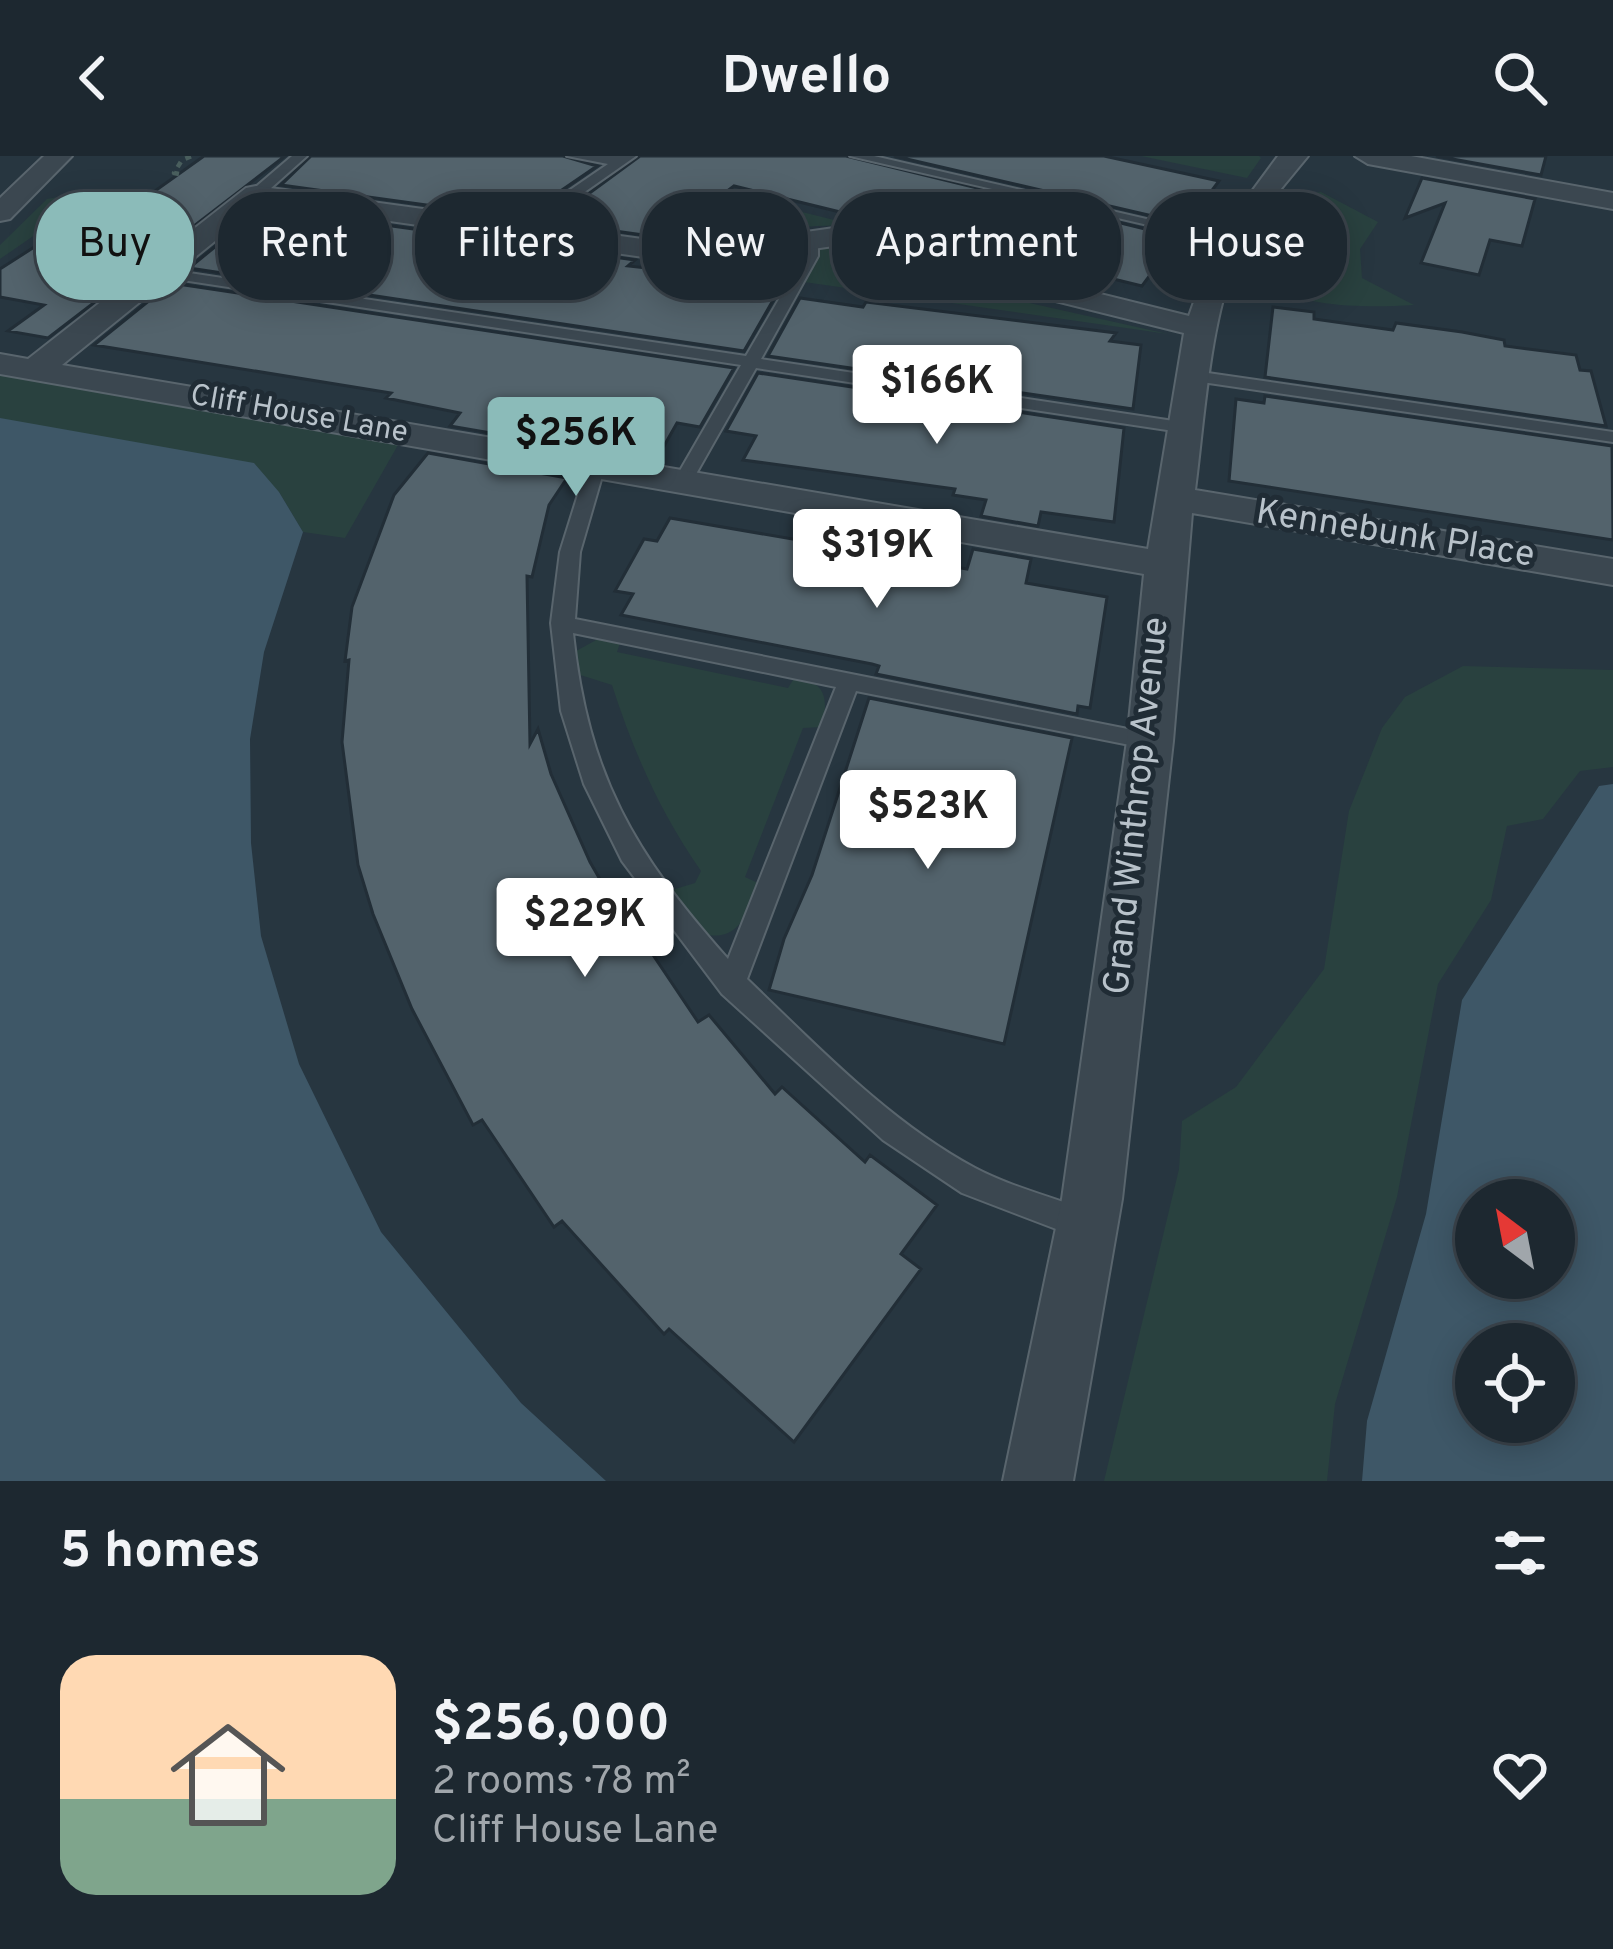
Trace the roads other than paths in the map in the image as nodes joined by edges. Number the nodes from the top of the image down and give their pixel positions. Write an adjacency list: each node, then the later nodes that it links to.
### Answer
1 (59, 156): 12 (street)
2 (300, 156): 8 (lane)
3 (574, 156): 7 (lane)
4 (857, 156): 13 (lane)
5 (1295, 156): 10 (street, Grand Winthrop Avenue)
6 (1369, 156): 11 (street)
7 (624, 159): 9 (lane)
8 (258, 192)
9 (576, 192)
10 (1264, 192)
11 (1613, 201)
12 (0, 213)
13 (1145, 221)
14 (218, 224): 16 (street)
15 (812, 238): 17 (street); 21 (street); 22 (lane)
16 (194, 242)
17 (618, 244)
18 (194, 278): 22 (lane)
19 (115, 300): 23 (street)
20 (1208, 300): 21 (street, Grand Winthrop Avenue)
21 (1201, 328): 24 (street, Grand Winthrop Avenue)
22 (749, 364): 25 (lane); 28 (lane)
23 (18, 367): 27 (street, Cliff House Lane)
24 (1194, 376): 25 (street, Grand Winthrop Avenue); 26 (lane)
25 (1187, 428): 29 (street, Grand Winthrop Avenue)
26 (1613, 437)
27 (596, 466): 28 (street, Cliff House Lane); 32 (lane)
28 (683, 481): 30 (street, Cliff House Lane)
29 (1177, 499): 30 (street, Grand Winthrop Avenue); 31 (street, Kennebunk Place)
30 (1165, 565): 34 (street, Grand Winthrop Avenue)
31 (1613, 572)
32 (561, 623): 33 (lane); 35 (lane)
33 (849, 682): 34 (lane); 35 (lane)
34 (1150, 740): 36 (street, Grand Winthrop Avenue)
35 (731, 986): 36 (lane)
36 (1087, 1226): 37 (street, Grand Winthrop Avenue)
37 (1038, 1481)

